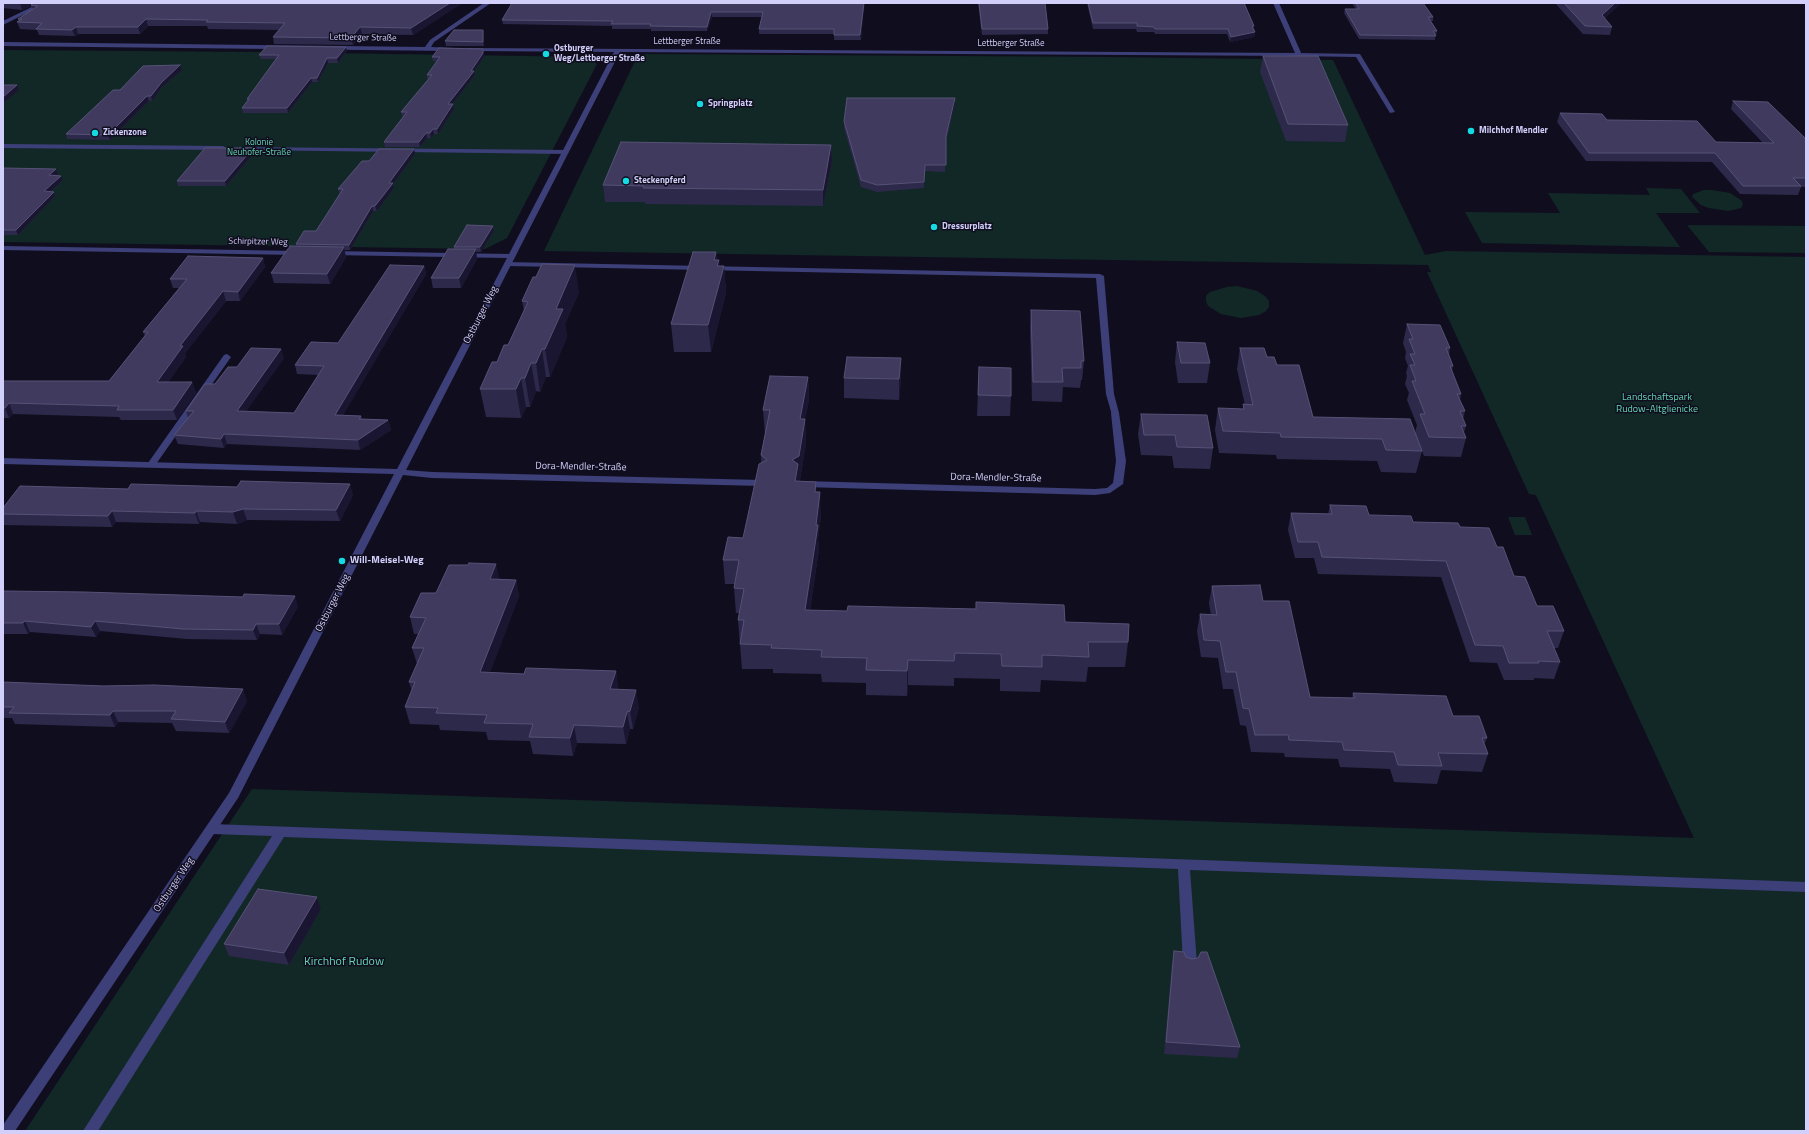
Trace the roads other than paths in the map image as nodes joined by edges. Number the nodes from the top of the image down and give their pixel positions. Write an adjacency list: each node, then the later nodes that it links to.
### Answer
1 (44, 3): 4 (street)
2 (488, 3): 6 (street)
3 (1276, 3): 10 (street)
4 (3, 23)
5 (3, 44): 6 (street, Lettberger Straße)
6 (427, 49): 7 (street, Lettberger Straße)
7 (456, 49)
8 (463, 49): 9 (street, Lettberger Straße)
9 (617, 51): 10 (street, Lettberger Straße); 15 (street, Ostburger Weg)
10 (1299, 55): 11 (street, Lettberger Straße)
11 (1392, 112)
12 (3, 146): 13 (street)
13 (228, 148)
14 (236, 148): 15 (street)
15 (566, 152): 19 (street, Ostburger Weg)
16 (3, 248): 17 (street, Schirpitzer Weg)
17 (306, 253)
18 (322, 253): 19 (street)
19 (510, 260): 23 (street, Ostburger Weg); 25 (street, Dora-Mendler-Straße)
20 (227, 356): 22 (street)
21 (3, 461): 22 (street)
22 (151, 465): 23 (street)
23 (400, 472): 24 (street, Dora-Mendler-Straße); 26 (street, Ostburger Weg)
24 (762, 483)
25 (800, 484)
26 (212, 829): 27 (street); 31 (street, Ostburger Weg)
27 (281, 832): 28 (street); 32 (street)
28 (1184, 864): 29 (street); 30 (street)
29 (1806, 887)
30 (1190, 964)
31 (7, 1131)
32 (90, 1131)

